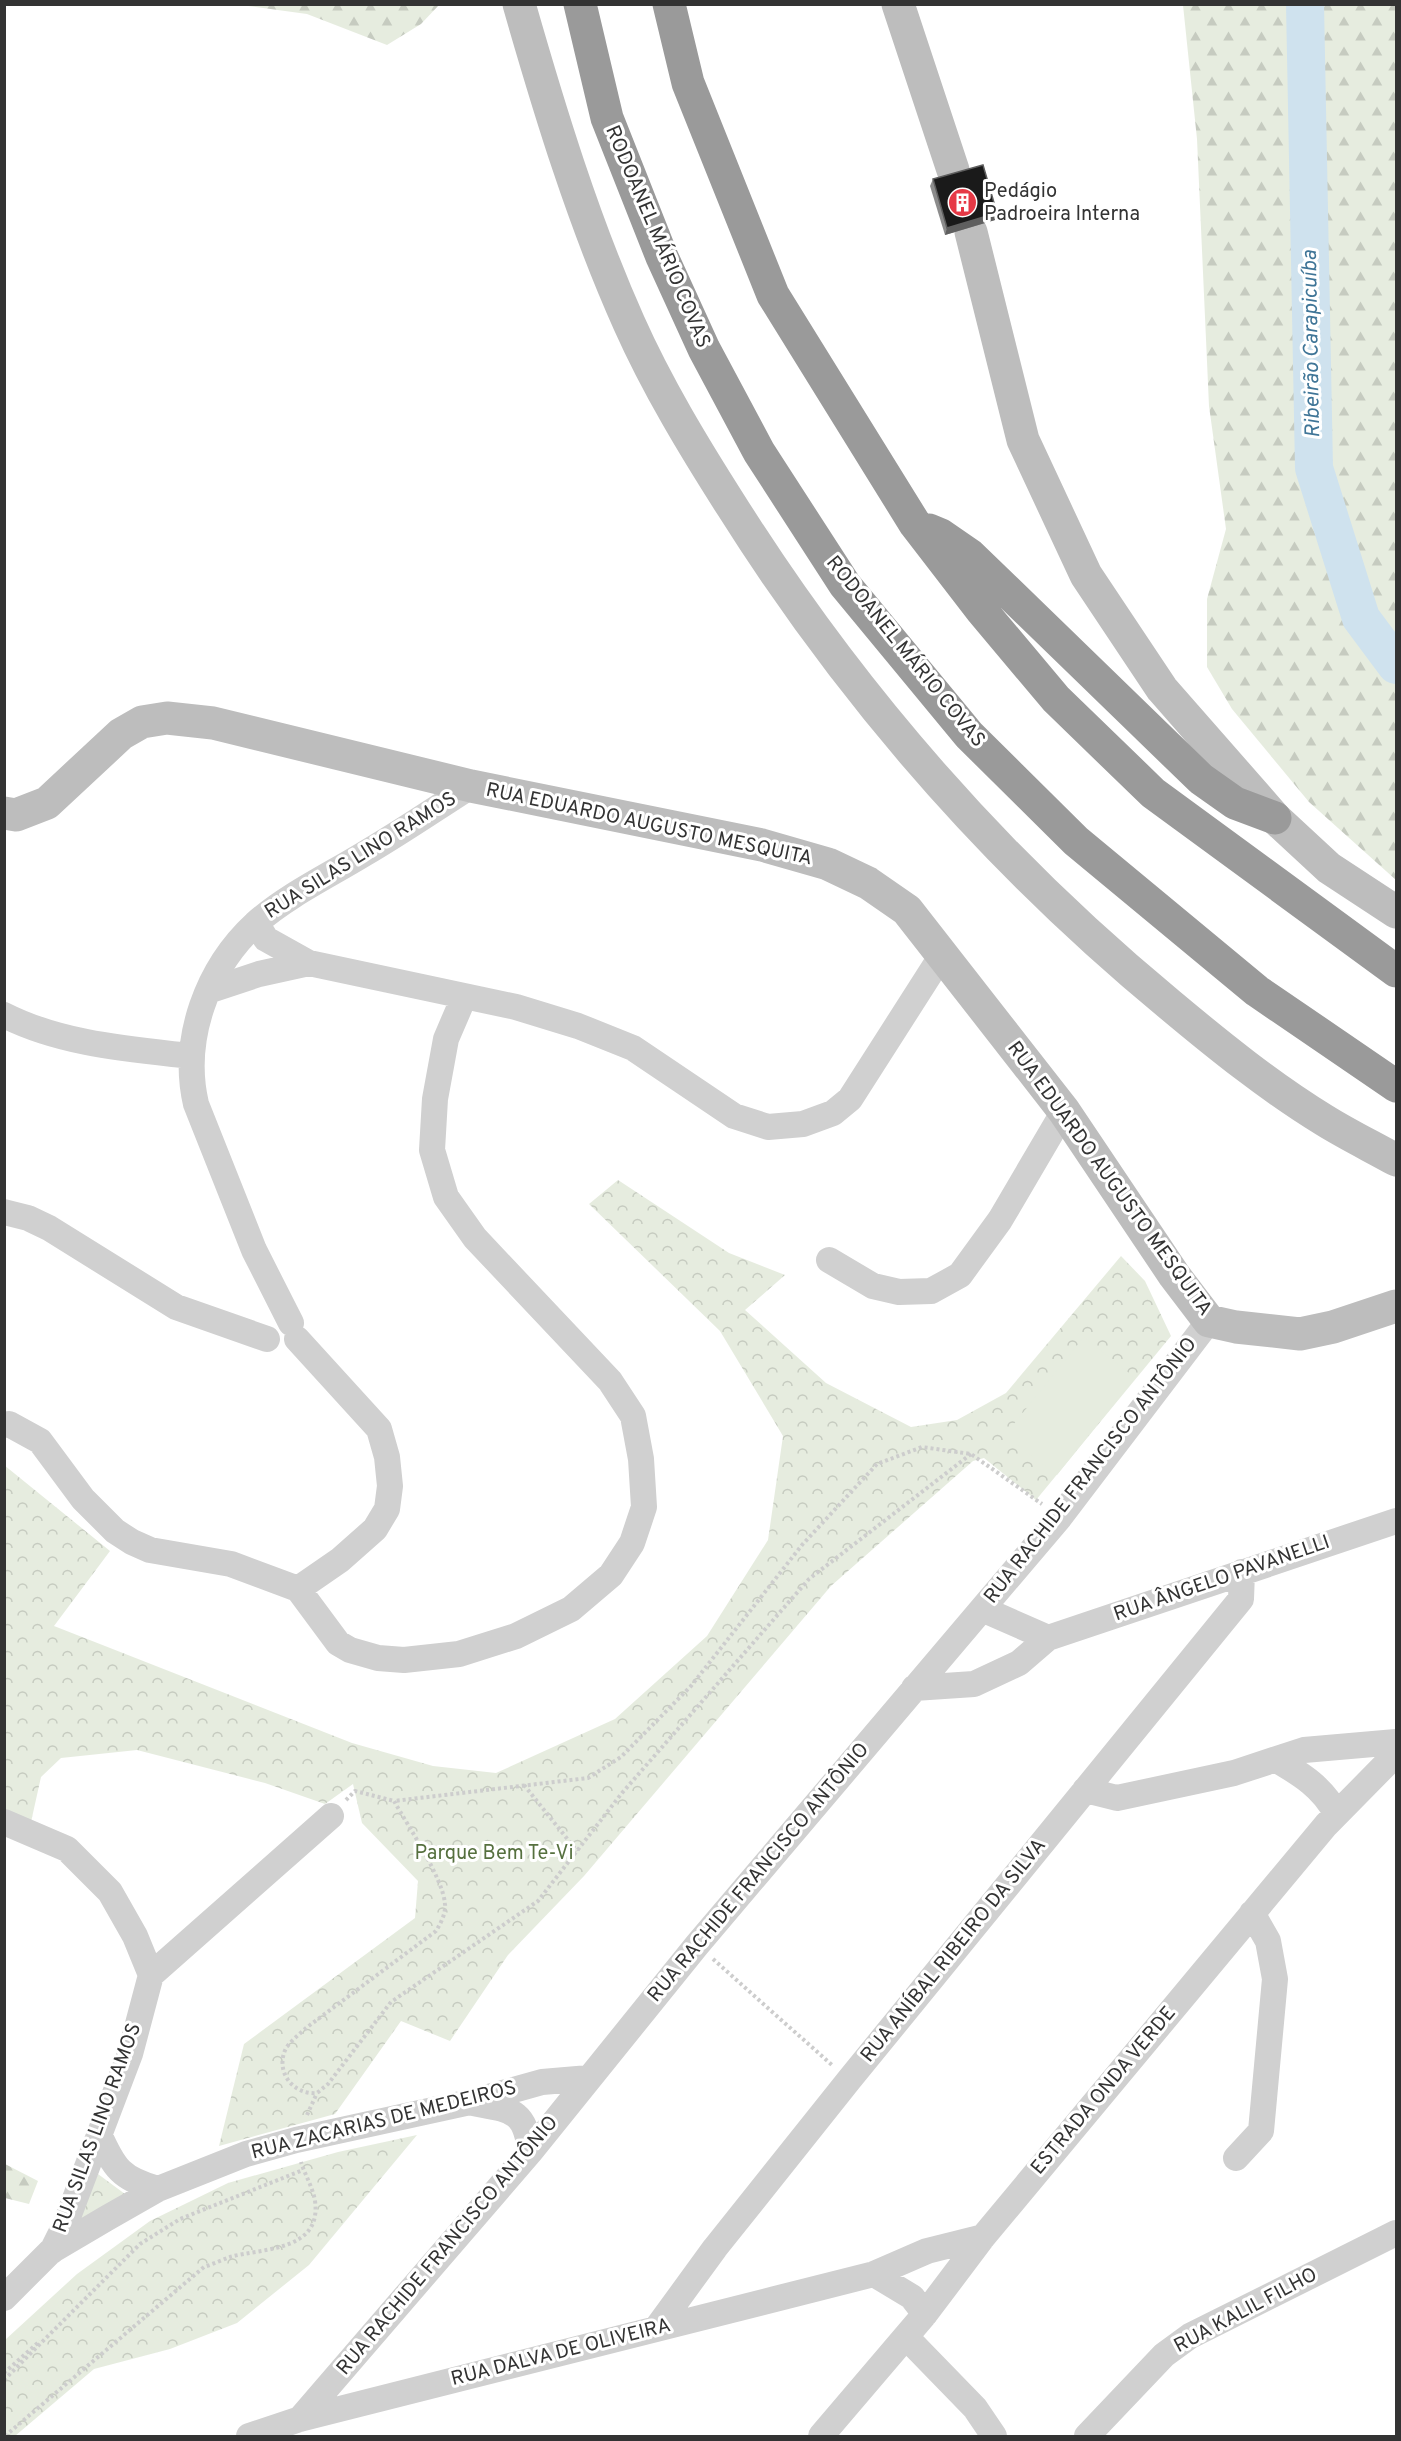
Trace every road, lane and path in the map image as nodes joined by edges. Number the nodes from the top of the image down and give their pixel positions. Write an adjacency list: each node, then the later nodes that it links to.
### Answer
1 (519, 4): 22 (main road)
2 (580, 4): 20 (highway, RODOANEL MÁRIO COVAS)
3 (669, 4): 7 (highway)
4 (898, 4): 5 (main road)
5 (953, 170)
6 (971, 232): 10 (main road)
7 (915, 524): 10 (highway); 15 (highway)
8 (471, 786): 9 (main road, RUA EDUARDO AUGUSTO MESQUITA); 12 (street, RUA SILAS LINO RAMOS); 13 (main road, RUA EDUARDO AUGUSTO MESQUITA)
9 (4, 813)
10 (1275, 818): 11 (main road)
11 (1396, 912)
12 (256, 923): 14 (street); 16 (street, RUA SILAS LINO RAMOS)
13 (942, 955): 17 (street); 21 (main road, RUA EDUARDO AUGUSTO MESQUITA)
14 (309, 963): 16 (street); 17 (street)
15 (1396, 971)
16 (208, 991): 19 (street, RUA SILAS LINO RAMOS)
17 (464, 997): 33 (street)
18 (4, 1016): 19 (street)
19 (190, 1056): 27 (street, RUA SILAS LINO RAMOS)
20 (1396, 1086)
21 (1064, 1111): 24 (street); 26 (main road, RUA EDUARDO AUGUSTO MESQUITA)
22 (1396, 1160)
23 (4, 1212): 27 (street)
24 (829, 1260)
25 (1396, 1306): 26 (main road, RUA EDUARDO AUGUSTO MESQUITA)
26 (1209, 1321): 30 (street, RUA RACHIDE FRANCISCO ANTÔNIO)
27 (294, 1331): 33 (street, RUA SILAS LINO RAMOS)
28 (4, 1425): 33 (street)
29 (971, 1454): 30 (path); 40 (path); 46 (path)
30 (1060, 1517): 34 (street, RUA RACHIDE FRANCISCO ANTÔNIO)
31 (1396, 1521): 32 (street, RUA ÂNGELO PAVANELLI)
32 (1242, 1572): 35 (street, RUA ÂNGELO PAVANELLI); 41 (street, RUA ANÍBAL RIBEIRO DA SILVA)
33 (298, 1589)
34 (982, 1609): 35 (street); 36 (street, RUA RACHIDE FRANCISCO ANTÔNIO)
35 (1048, 1638): 36 (street, RUA ÂNGELO PAVANELLI)
36 (915, 1689): 48 (street, RUA RACHIDE FRANCISCO ANTÔNIO)
37 (1396, 1742): 39 (street)
38 (1396, 1755): 43 (street, ESTRADA ONDA VERDE)
39 (1277, 1760): 41 (street); 43 (street)
40 (523, 1784): 42 (path); 46 (path)
41 (1085, 1790): 51 (street, RUA ANÍBAL RIBEIRO DA SILVA)
42 (394, 1802): 44 (path); 46 (path)
43 (1336, 1813): 47 (street, ESTRADA ONDA VERDE)
44 (331, 1816): 49 (street)
45 (4, 1822): 49 (street)
46 (577, 1851)
47 (1252, 1913): 55 (street); 58 (street, ESTRADA ONDA VERDE)
48 (697, 1945): 50 (street, RUA RACHIDE FRANCISCO ANTÔNIO); 51 (path)
49 (151, 1975): 53 (street, RUA SILAS LINO RAMOS)
50 (589, 2078): 52 (street, RUA ZACARIAS DE MEDEIROS); 54 (street, RUA RACHIDE FRANCISCO ANTÔNIO)
51 (849, 2080): 64 (street, RUA ANÍBAL RIBEIRO DA SILVA)
52 (470, 2102): 54 (street); 56 (street, RUA ZACARIAS DE MEDEIROS)
53 (99, 2134): 56 (street); 59 (street, RUA SILAS LINO RAMOS)
54 (530, 2152): 68 (street, RUA RACHIDE FRANCISCO ANTÔNIO)
55 (1236, 2158)
56 (158, 2189): 59 (street, RUA ZACARIAS DE MEDEIROS)
57 (1396, 2233): 73 (street, RUA KALIL FILHO)
58 (983, 2236): 60 (street, RUA DALVA DE OLIVEIRA); 63 (street, ESTRADA ONDA VERDE)
59 (51, 2251): 61 (street, RUA ZACARIAS DE MEDEIROS)
60 (874, 2274): 63 (street); 64 (street, RUA DALVA DE OLIVEIRA)
61 (4, 2298)
62 (85, 2300): 66 (path); 67 (path); 69 (path)
63 (925, 2314): 65 (street, ESTRADA ONDA VERDE)
64 (656, 2329): 68 (street, RUA DALVA DE OLIVEIRA)
65 (906, 2337): 71 (street, ESTRADA ONDA VERDE); 72 (street)
66 (4, 2373)
67 (4, 2379)
68 (300, 2419): 70 (street, RUA DALVA DE OLIVEIRA)
69 (5, 2436)
70 (249, 2436)
71 (821, 2436)
72 (994, 2436)
73 (1087, 2436)

